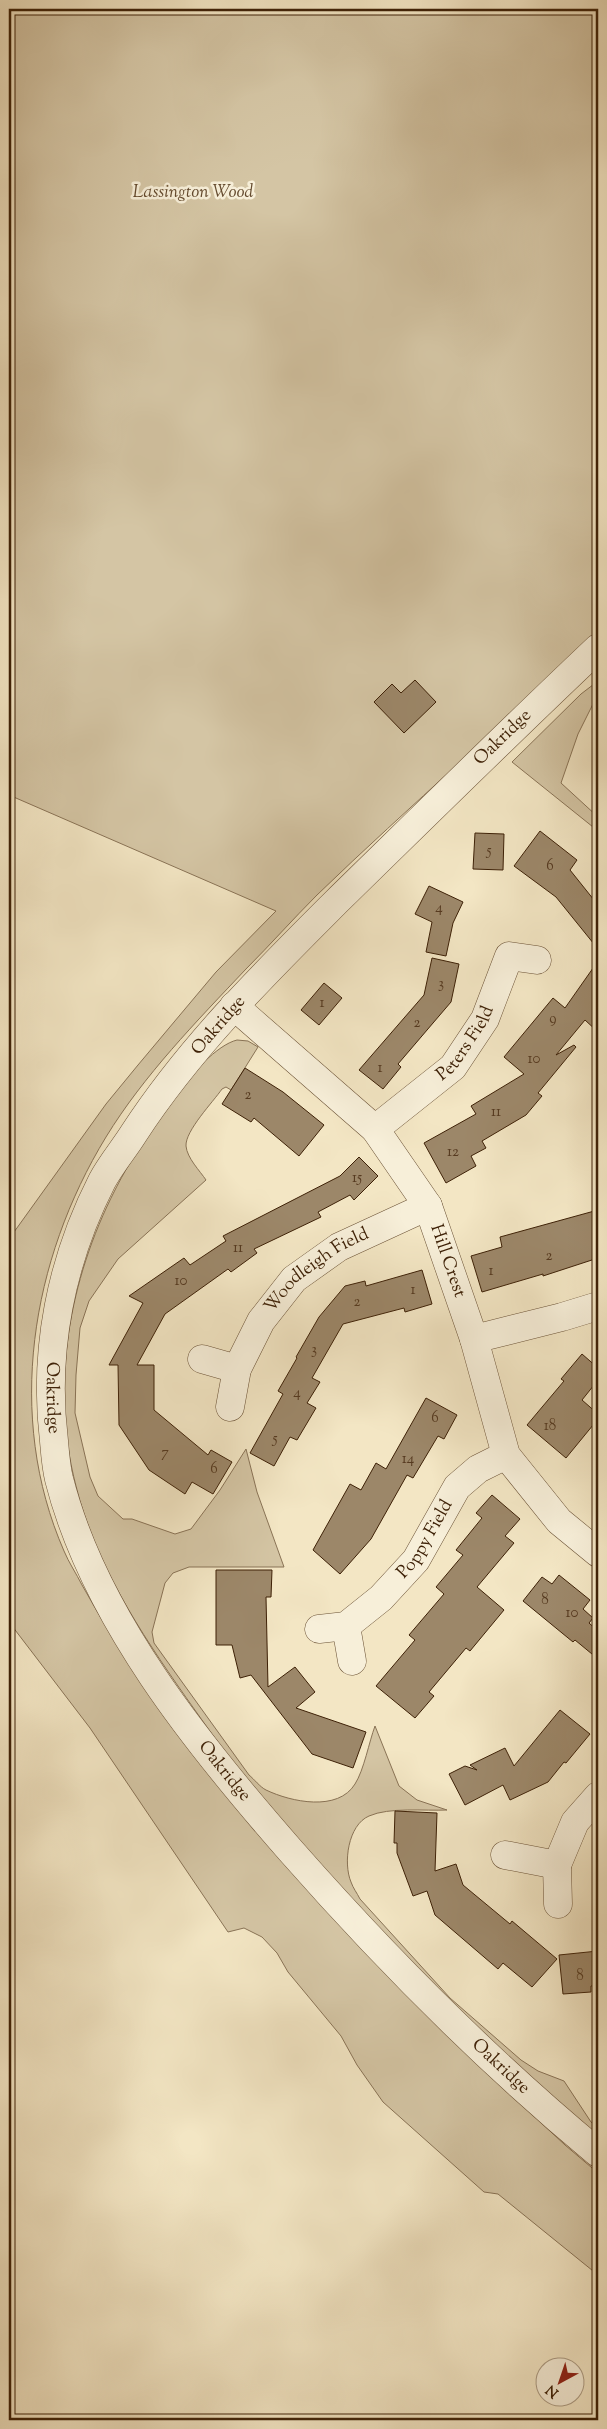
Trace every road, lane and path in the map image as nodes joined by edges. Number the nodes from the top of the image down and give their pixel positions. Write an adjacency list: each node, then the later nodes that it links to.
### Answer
1 (598, 648): 3 (street, Oakridge)
2 (537, 960): 4 (street, Peters Field)
3 (234, 1006): 4 (street, Hill Crest); 20 (street, Oakridge)
4 (375, 1129): 5 (street, Hill Crest)
5 (428, 1206): 7 (street, Hill Crest); 9 (street, Woodleigh Field)
6 (598, 1306): 7 (street)
7 (474, 1339): 11 (street, Hill Crest)
8 (202, 1359): 9 (street)
9 (237, 1369): 10 (street, Woodleigh Field)
10 (230, 1407)
11 (506, 1455): 12 (street, Hill Crest); 13 (street, Poppy Field)
12 (598, 1553)
13 (346, 1626): 14 (street); 15 (street)
14 (318, 1629)
15 (352, 1661)
16 (598, 1796): 18 (street)
17 (505, 1856): 18 (street)
18 (557, 1865): 19 (street)
19 (558, 1904)
20 (598, 2153)

